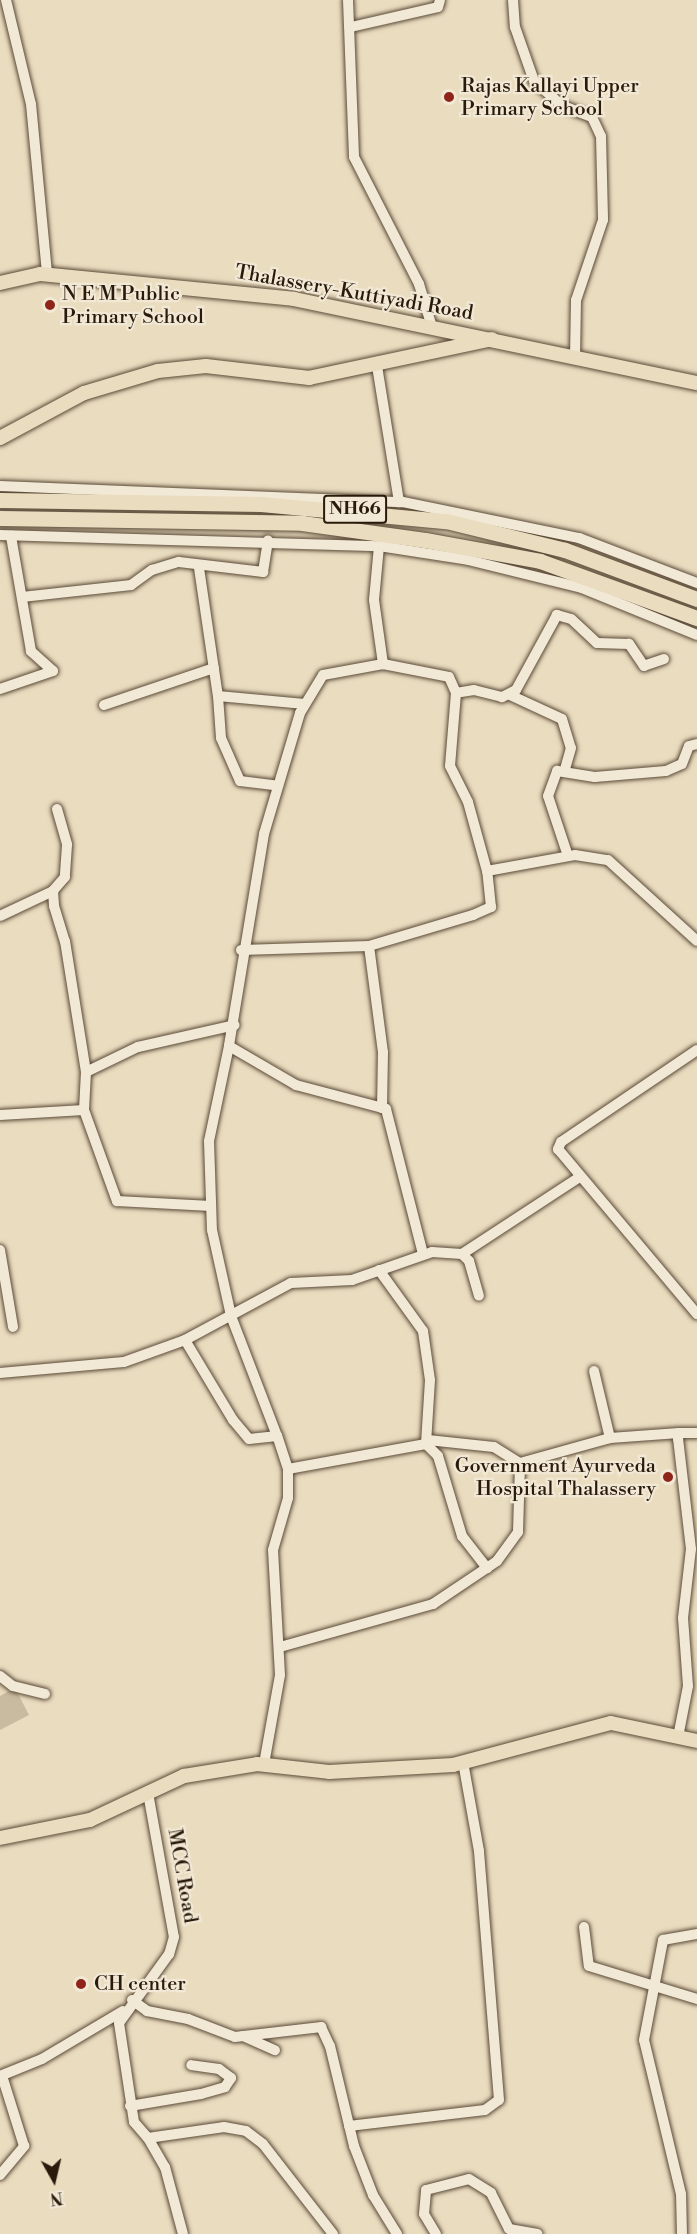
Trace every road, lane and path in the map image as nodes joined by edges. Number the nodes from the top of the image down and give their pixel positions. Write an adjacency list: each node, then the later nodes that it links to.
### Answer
1 (6, 0): 6 (street)
2 (348, 0): 5 (street)
3 (440, 0): 5 (street)
4 (513, 0): 10 (street)
5 (351, 27): 8 (street)
6 (47, 274): 7 (main road, Thalassery-Kuttiyadi Road); 8 (main road, Thalassery-Kuttiyadi Road)
7 (0, 283)
8 (432, 327): 9 (main road, Thalassery-Kuttiyadi Road)
9 (494, 339): 10 (main road, Thalassery-Kuttiyadi Road); 11 (main road)
10 (575, 357): 12 (main road, Thalassery-Kuttiyadi Road)
11 (377, 366): 13 (main road); 16 (street)
12 (697, 383)
13 (0, 438)
14 (0, 486): 16 (street)
15 (0, 500): 24 (highway, NH66)
16 (399, 502): 22 (street)
17 (0, 518): 25 (highway, NH66)
18 (5, 535): 19 (street); 23 (street)
19 (268, 540): 20 (street); 21 (street)
20 (379, 546): 26 (street); 28 (street)
21 (199, 568): 23 (street); 29 (street)
22 (697, 583)
23 (22, 597): 30 (street)
24 (697, 599)
25 (697, 618)
26 (697, 635)
27 (664, 659): 32 (street)
28 (383, 664): 31 (street); 34 (street)
29 (214, 668): 33 (street); 35 (street)
30 (0, 689)
31 (456, 693): 32 (street); 41 (street)
32 (510, 695): 37 (street)
33 (218, 696): 34 (street); 38 (street)
34 (305, 704): 38 (street)
35 (104, 705)
36 (697, 744): 37 (street)
37 (565, 769): 40 (street)
38 (278, 786): 46 (street)
39 (57, 809): 42 (street)
40 (568, 856): 41 (street); 44 (street)
41 (487, 871): 45 (street)
42 (53, 891): 43 (street); 50 (street)
43 (0, 916)
44 (697, 941)
45 (369, 946): 46 (street); 51 (street)
46 (241, 950): 47 (street)
47 (235, 1025): 48 (street); 50 (street)
48 (229, 1046): 51 (street); 55 (street)
49 (697, 1050): 54 (street)
50 (87, 1072): 52 (street)
51 (382, 1108): 57 (street)
52 (84, 1110): 53 (street); 55 (street)
53 (0, 1115)
54 (578, 1178): 58 (street); 61 (street)
55 (211, 1206): 62 (street)
56 (0, 1250): 63 (street)
57 (423, 1254): 58 (street); 59 (street)
58 (462, 1254): 60 (street)
59 (379, 1270): 62 (street); 71 (street)
60 (479, 1296)
61 (697, 1314)
62 (231, 1316): 64 (street); 69 (street)
63 (13, 1327)
64 (184, 1341): 66 (street); 69 (street)
65 (594, 1371): 70 (street)
66 (0, 1373)
67 (697, 1432): 68 (street)
68 (679, 1433): 70 (street); 78 (street)
69 (277, 1436): 73 (street)
70 (610, 1437): 72 (street)
71 (427, 1442): 72 (street); 73 (street); 74 (street)
72 (520, 1463): 74 (street)
73 (288, 1468): 75 (street)
74 (487, 1568): 75 (street)
75 (280, 1647): 81 (street)
76 (0, 1676): 77 (street)
77 (45, 1694)
78 (678, 1737): 79 (main road); 80 (main road)
79 (697, 1741)
80 (463, 1762): 81 (main road); 95 (street)
81 (264, 1764): 82 (main road)
82 (148, 1792): 83 (main road); 88 (street, MCC Road)
83 (0, 1838)
84 (584, 1927): 86 (street)
85 (697, 1934): 86 (street)
86 (653, 1988): 87 (street); 104 (street)
87 (697, 1999)
88 (132, 2000): 89 (street, MCC Road); 90 (street)
89 (123, 2011): 93 (street); 94 (street)
90 (243, 2036): 91 (street); 95 (street)
91 (275, 2050)
92 (191, 2065): 94 (street)
93 (1, 2076): 97 (street)
94 (130, 2106): 96 (street)
95 (349, 2126): 101 (street)
96 (148, 2138): 99 (street); 100 (street)
97 (0, 2175)
98 (507, 2232): 102 (street); 103 (street)
99 (183, 2234)
100 (333, 2234)
101 (397, 2234)
102 (436, 2234)
103 (538, 2234)
104 (682, 2234)

